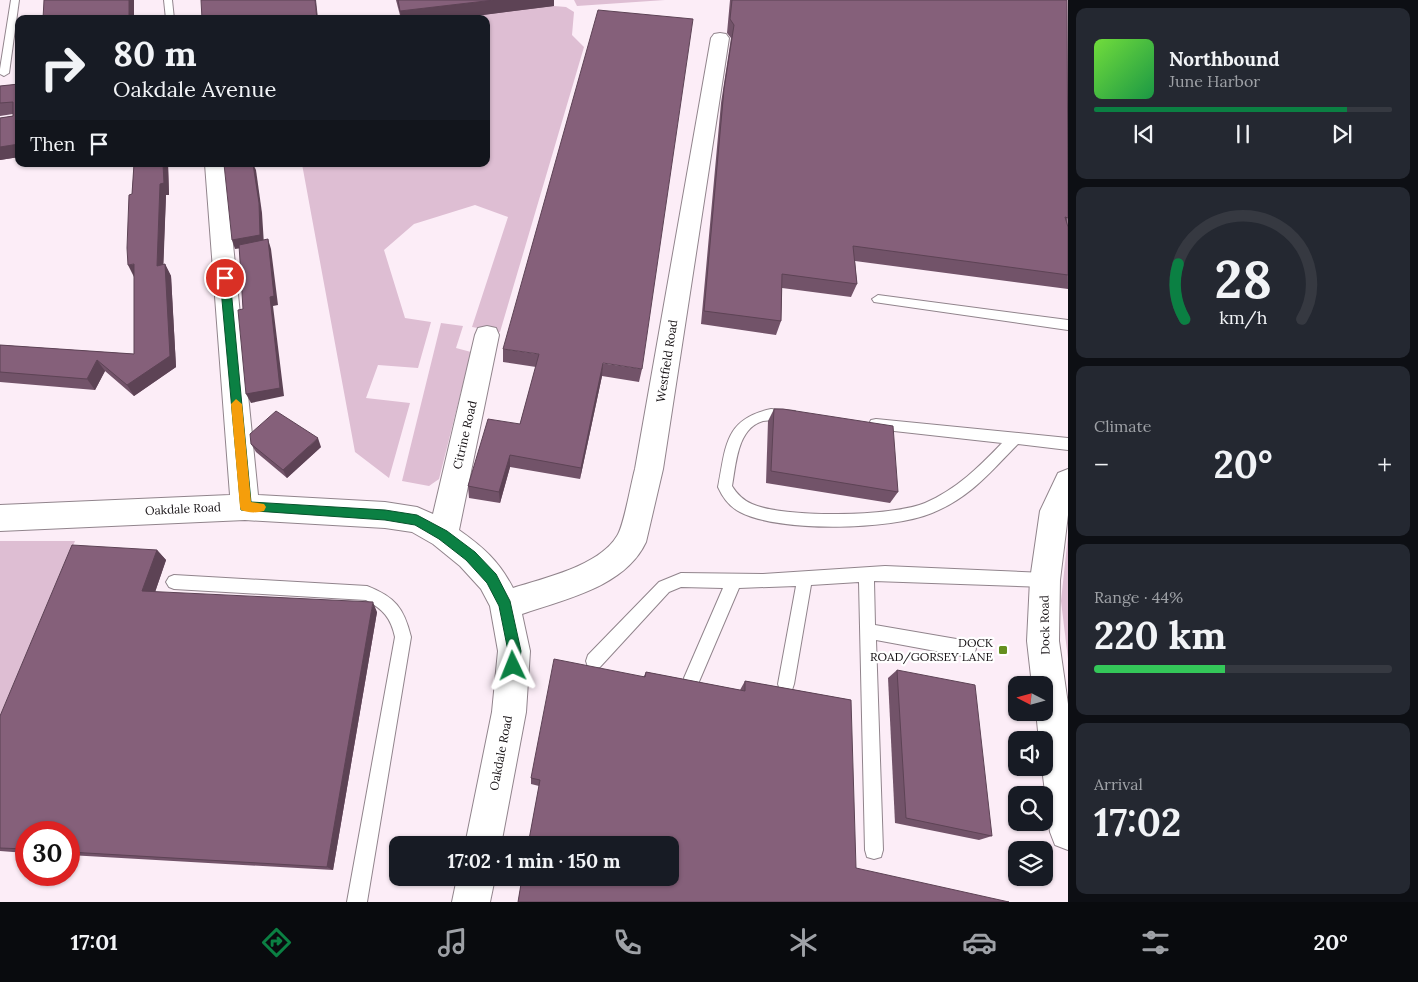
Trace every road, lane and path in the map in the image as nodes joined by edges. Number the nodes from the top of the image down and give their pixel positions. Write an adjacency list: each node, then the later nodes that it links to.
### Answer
1 (15, 0): 5 (lane)
2 (168, 0): 3 (lane)
3 (170, 15)
4 (720, 38): 23 (main road, Westfield Road)
5 (4, 73)
6 (215, 167): 15 (main road)
7 (878, 299): 8 (lane)
8 (1068, 325)
9 (488, 335): 17 (main road, Citrine Road)
10 (799, 416): 12 (lane)
11 (858, 422): 12 (lane)
12 (1015, 438): 13 (lane)
13 (1068, 444)
14 (1068, 481): 21 (main road, Dock Road)
15 (246, 507): 16 (main road, Oakdale Road); 17 (main road, Oakdale Road)
16 (0, 518)
17 (443, 535): 23 (main road, Oakdale Road)
18 (866, 575): 19 (lane); 21 (lane); 24 (lane)
19 (805, 578): 20 (lane); 28 (lane)
20 (734, 580): 26 (lane); 27 (lane)
21 (1045, 580): 29 (main road, Dock Road)
22 (174, 582): 33 (lane)
23 (505, 605): 30 (main road, Oakdale Road)
24 (868, 631): 25 (lane); 31 (lane)
25 (968, 649)
26 (594, 661)
27 (692, 678)
28 (786, 684)
29 (1068, 832)
30 (485, 836)
31 (874, 850)
32 (474, 886): 34 (main road)
33 (358, 902)
34 (471, 902)

